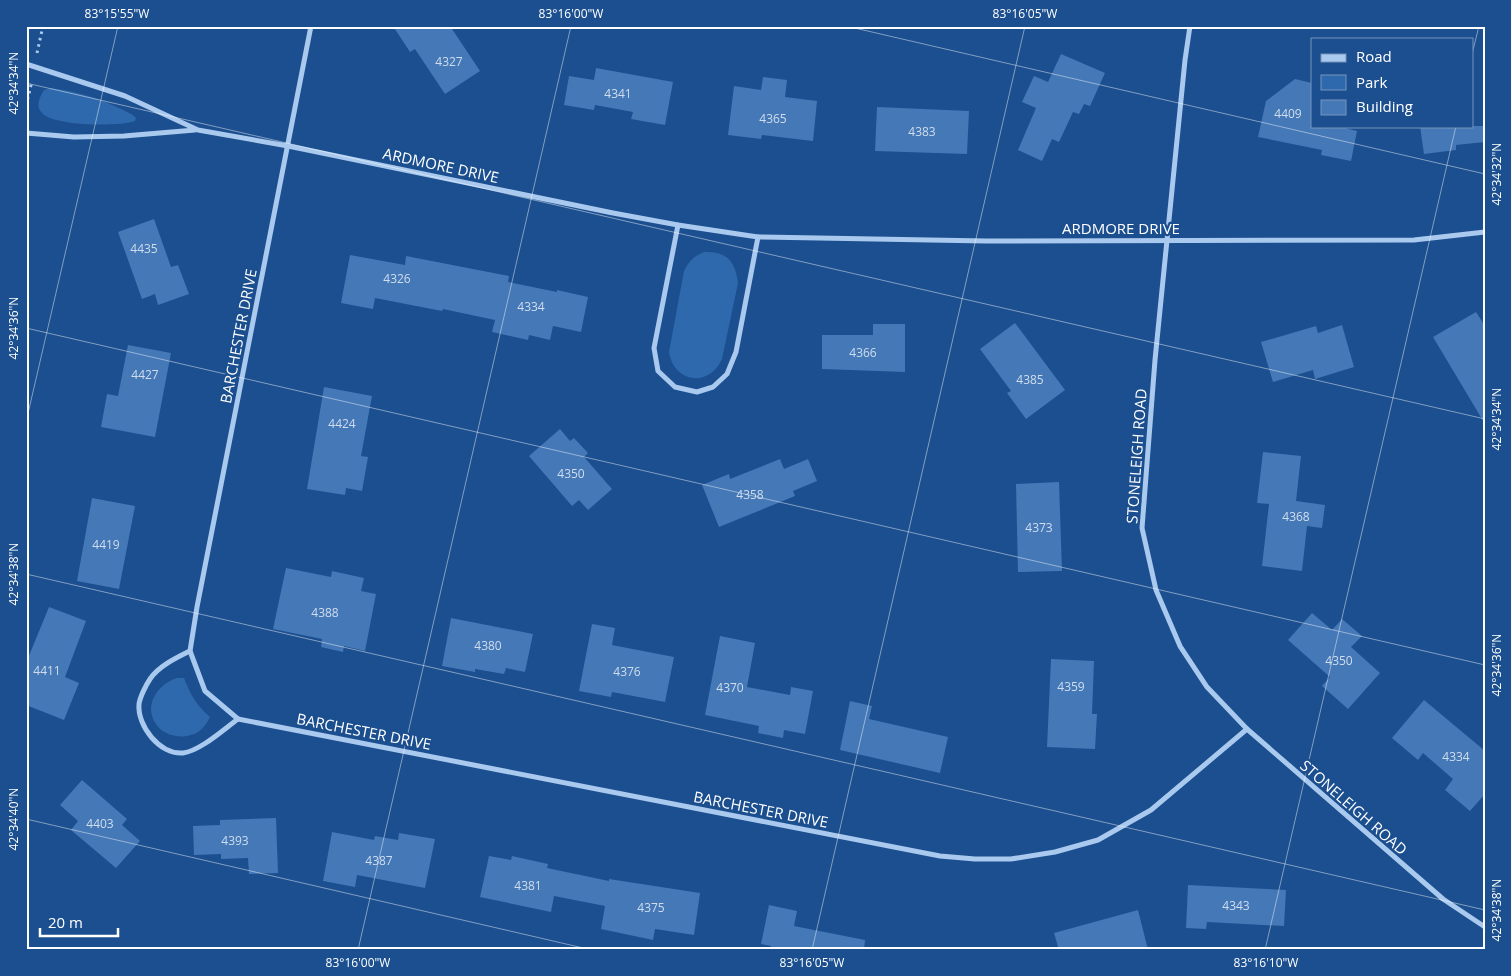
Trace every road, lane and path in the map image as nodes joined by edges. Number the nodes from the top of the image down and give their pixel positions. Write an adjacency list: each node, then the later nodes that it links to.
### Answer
1 (42, 26): 4 (path)
2 (311, 26): 8 (street, BARCHESTER DRIVE)
3 (1190, 26): 12 (street, STONELEIGH ROAD)
4 (41, 36)
5 (26, 64): 6 (street, ARDMORE DRIVE)
6 (198, 130): 7 (street, ARDMORE DRIVE); 8 (street, ARDMORE DRIVE)
7 (26, 133)
8 (288, 146): 9 (street, ARDMORE DRIVE); 13 (street, BARCHESTER DRIVE)
9 (678, 225): 11 (street, ARDMORE DRIVE); 11 (street)
10 (1485, 232): 12 (street, ARDMORE DRIVE)
11 (758, 237): 12 (street, ARDMORE DRIVE)
12 (1168, 240): 15 (street, STONELEIGH ROAD)
13 (190, 651): 14 (street, BARCHESTER DRIVE); 14 (street)
14 (238, 719): 15 (street, BARCHESTER DRIVE)
15 (1247, 729): 16 (street, STONELEIGH ROAD)
16 (1485, 927)

